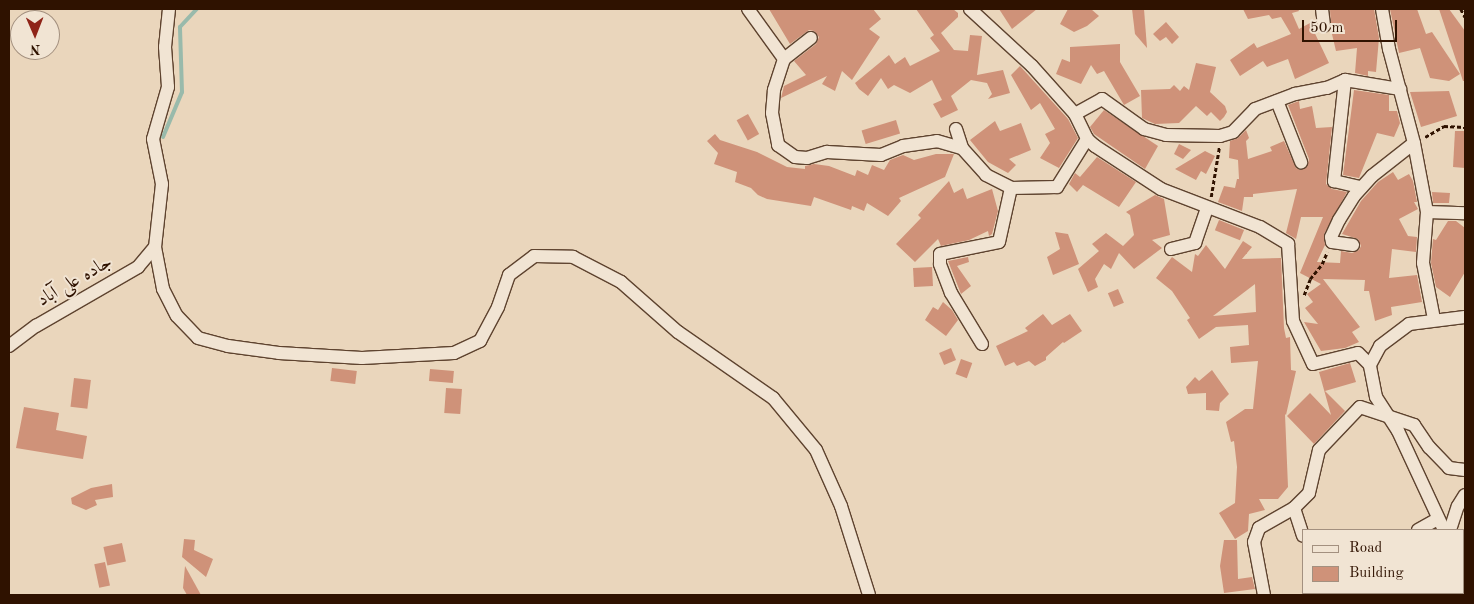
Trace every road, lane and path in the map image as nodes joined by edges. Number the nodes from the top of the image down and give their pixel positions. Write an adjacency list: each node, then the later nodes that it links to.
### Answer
1 (169, 9): 29 (street)
2 (748, 9): 10 (street)
3 (970, 9): 14 (street)
4 (1322, 9): 8 (street)
5 (1382, 9): 12 (street)
6 (1461, 9): 7 (path)
7 (1465, 17)
8 (1324, 26)
9 (811, 38): 10 (street)
10 (784, 60): 20 (street)
11 (1346, 80): 12 (street); 13 (street); 22 (street)
12 (1400, 88): 19 (street)
13 (1277, 101): 17 (street); 21 (street)
14 (1075, 114): 17 (street); 18 (street)
15 (1465, 127): 19 (path)
16 (956, 129): 20 (street)
17 (1220, 136): 24 (path)
18 (1087, 139): 23 (street); 24 (street)
19 (1414, 143): 22 (street); 25 (street)
20 (962, 148): 23 (street)
21 (1301, 162)
22 (1362, 187): 27 (street)
23 (1011, 188): 34 (street)
24 (1207, 208): 30 (street); 33 (street)
25 (1427, 212): 26 (street); 32 (street)
26 (1465, 214)
27 (1332, 242): 28 (street); 33 (path)
28 (1353, 245)
29 (155, 247): 35 (street, جاده علی آباد); 45 (street)
30 (1171, 249)
31 (1465, 317): 32 (street)
32 (1434, 319): 36 (street)
33 (1293, 321): 36 (street)
34 (982, 344)
35 (9, 346)
36 (1370, 365): 37 (street)
37 (1387, 414): 38 (street); 40 (street); 41 (street)
38 (1465, 470)
39 (1465, 495): 43 (street)
40 (1294, 508): 44 (street); 46 (street)
41 (1441, 525): 42 (street)
42 (1423, 529)
43 (1450, 529)
44 (1302, 533)
45 (869, 595)
46 (1264, 595)

